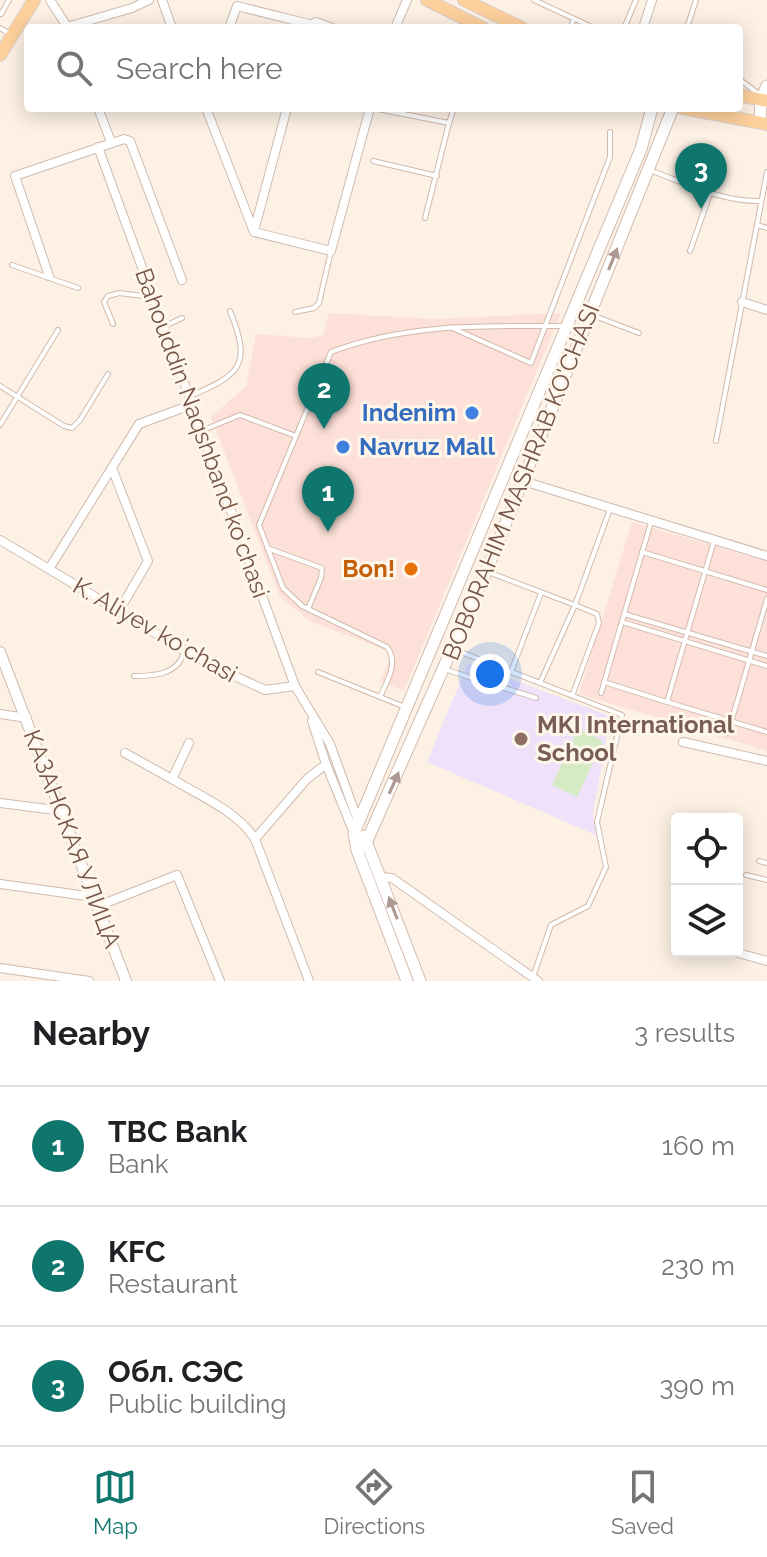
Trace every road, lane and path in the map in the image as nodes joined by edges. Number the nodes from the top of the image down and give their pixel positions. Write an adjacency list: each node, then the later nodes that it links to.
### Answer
1 (9, 0): 13 (lane)
2 (34, 0): 29 (main road)
3 (50, 0): 15 (street)
4 (149, 0): 16 (street)
5 (162, 0): 17 (street)
6 (407, 0): 20 (street)
7 (427, 0): 21 (main road)
8 (464, 0): 22 (main road)
9 (534, 0): 14 (lane)
10 (636, 0): 25 (lane)
11 (652, 0): 26 (street)
12 (696, 0): 27 (lane)
13 (1, 14)
14 (574, 19): 23 (lane); 24 (lane)
15 (65, 24)
16 (77, 24)
17 (171, 24)
18 (230, 24): 19 (street)
19 (302, 24)
20 (397, 24)
21 (475, 24)
22 (514, 24)
23 (572, 24)
24 (585, 24)
25 (626, 24)
26 (644, 24)
27 (688, 24)
28 (0, 28): 29 (lane)
29 (12, 35): 30 (main road)
30 (0, 55)
31 (743, 81): 34 (lane)
32 (767, 86): 34 (main road)
33 (743, 96): 34 (main road)
34 (764, 100): 45 (main road)
35 (100, 112): 47 (street)
36 (208, 112): 58 (street)
37 (286, 112): 58 (street)
38 (371, 112): 59 (street)
39 (397, 112): 44 (lane)
40 (453, 112): 44 (lane)
41 (651, 112): 75 (main road, BOBORAHIM MASHRAB KO'CHASI)
42 (672, 112): 50 (main road, BOBORAHIM MASHRAB KO'CHASI)
43 (705, 112): 45 (main road)
44 (449, 123): 52 (lane)
45 (764, 123)
46 (610, 132): 74 (lane)
47 (111, 142): 48 (street); 63 (street)
48 (98, 147): 62 (street); 65 (street, Bahouddin Naqshband koʻchasi)
49 (373, 161): 52 (lane)
50 (650, 170): 53 (lane); 70 (main road, BOBORAHIM MASHRAB KO'CHASI, one-way to 50)
51 (767, 172): 54 (lane)
52 (437, 176): 55 (lane)
53 (710, 194): 54 (lane); 60 (lane)
54 (761, 201): 56 (lane)
55 (425, 218)
56 (757, 225): 57 (lane); 66 (lane)
57 (767, 228)
58 (254, 232): 59 (street)
59 (331, 251): 69 (lane)
60 (690, 251)
61 (12, 265): 62 (lane)
62 (49, 276): 64 (lane)
63 (182, 280)
64 (78, 288)
65 (152, 297): 72 (lane); 76 (street, Bahouddin Naqshband koʻchasi)
66 (742, 302): 67 (street); 88 (lane)
67 (767, 310)
68 (230, 311): 82 (lane)
69 (295, 312)
70 (590, 314): 78 (lane); 84 (main road, BOBORAHIM MASHRAB KO'CHASI)
71 (182, 318): 76 (lane)
72 (113, 324)
73 (448, 326): 74 (lane); 74 (lane); 87 (lane)
74 (547, 326): 75 (lane)
75 (567, 326): 83 (main road, BOBORAHIM MASHRAB KO'CHASI)
76 (162, 327): 82 (street, Bahouddin Naqshband koʻchasi)
77 (58, 330): 81 (lane)
78 (639, 333)
79 (108, 374): 81 (lane)
80 (0, 386): 81 (lane)
81 (18, 397): 85 (lane)
82 (189, 401): 86 (street, Bahouddin Naqshband koʻchasi); 89 (street, K. Aliyev koʻchasi)
83 (534, 407): 84 (main road); 130 (main road, BOBORAHIM MASHRAB KO'CHASI)
84 (550, 414): 90 (main road, BOBORAHIM MASHRAB KO'CHASI)
85 (0, 425)
86 (200, 431): 87 (lane); 124 (street, Bahouddin Naqshband koʻchasi)
87 (296, 436): 95 (lane)
88 (716, 441)
89 (112, 468): 98 (street, K. Aliyev koʻchasi); 106 (street)
90 (523, 481): 91 (street); 100 (main road, BOBORAHIM MASHRAB KO'CHASI)
91 (610, 509): 92 (street); 104 (lane)
92 (651, 522): 94 (street); 96 (lane)
93 (0, 540): 98 (street)
94 (714, 541): 97 (street); 99 (lane)
95 (267, 548): 105 (lane); 105 (lane)
96 (642, 552): 99 (lane); 107 (lane)
97 (767, 556)
98 (49, 569): 106 (street, K. Aliyev koʻchasi)
99 (705, 571): 101 (lane); 109 (lane)
100 (486, 572): 102 (lane); 111 (main road, BOBORAHIM MASHRAB KO'CHASI)
101 (767, 590)
102 (541, 593): 104 (lane); 120 (lane)
103 (767, 599): 114 (lane)
104 (575, 605): 123 (lane); 126 (lane)
105 (308, 609): 127 (lane)
106 (119, 611): 112 (street, K. Aliyev koʻchasi)
107 (624, 614): 108 (lane); 109 (lane)
108 (622, 622): 110 (lane); 122 (lane)
109 (687, 633): 110 (lane); 114 (lane)
110 (685, 641): 116 (lane); 129 (lane)
111 (453, 649): 118 (main road, BOBORAHIM MASHRAB KO'CHASI); 120 (lane)
112 (185, 651): 121 (lane); 124 (street, K. Aliyev koʻchasi)
113 (0, 652): 133 (street, КАЗАНСКАЯ УЛИЦА)
114 (751, 652): 115 (lane); 116 (lane)
115 (767, 656)
116 (749, 660): 117 (lane); 134 (lane)
117 (767, 666)
118 (445, 669): 128 (lane); 147 (main road, BOBORAHIM MASHRAB KO'CHASI, one-way to 118)
119 (318, 672): 127 (lane)
120 (511, 672): 123 (lane)
121 (134, 676)
122 (604, 682): 125 (lane); 129 (lane)
123 (540, 683): 126 (lane)
124 (295, 686): 132 (street, Bahouddin Naqshband koʻchasi)
125 (601, 693)
126 (572, 696): 158 (lane)
127 (380, 697): 130 (lane)
128 (536, 698)
129 (667, 702): 134 (lane)
130 (407, 708): 145 (main road, BOBORAHIM MASHRAB KO'CHASI)
131 (0, 714): 133 (street)
132 (311, 716): 141 (street); 145 (street)
133 (27, 718): 144 (street, КАЗАНСКАЯ УЛИЦА)
134 (731, 721): 135 (lane); 136 (lane)
135 (767, 732)
136 (728, 733)
137 (683, 742): 140 (street)
138 (189, 743): 142 (street)
139 (125, 753): 142 (street)
140 (767, 761)
141 (326, 764): 145 (street); 146 (street)
142 (172, 779): 146 (street)
143 (0, 803): 144 (street)
144 (63, 811): 154 (street, КАЗАНСКАЯ УЛИЦА)
145 (356, 827): 147 (main road)
146 (255, 839): 162 (street)
147 (362, 846): 151 (main road); 163 (main road)
148 (759, 861): 149 (lane)
149 (767, 863)
150 (746, 875): 152 (lane)
151 (381, 877): 158 (street); 164 (main road, one-way to 151)
152 (767, 880)
153 (0, 884): 154 (street)
154 (96, 901): 160 (street, КАЗАНСКАЯ УЛИЦА); 161 (street)
155 (743, 954): 156 (street)
156 (767, 961)
157 (0, 968): 159 (street)
158 (535, 979)
159 (89, 981)
160 (126, 981)
161 (220, 981)
162 (309, 981)
163 (407, 981)
164 (420, 981)

